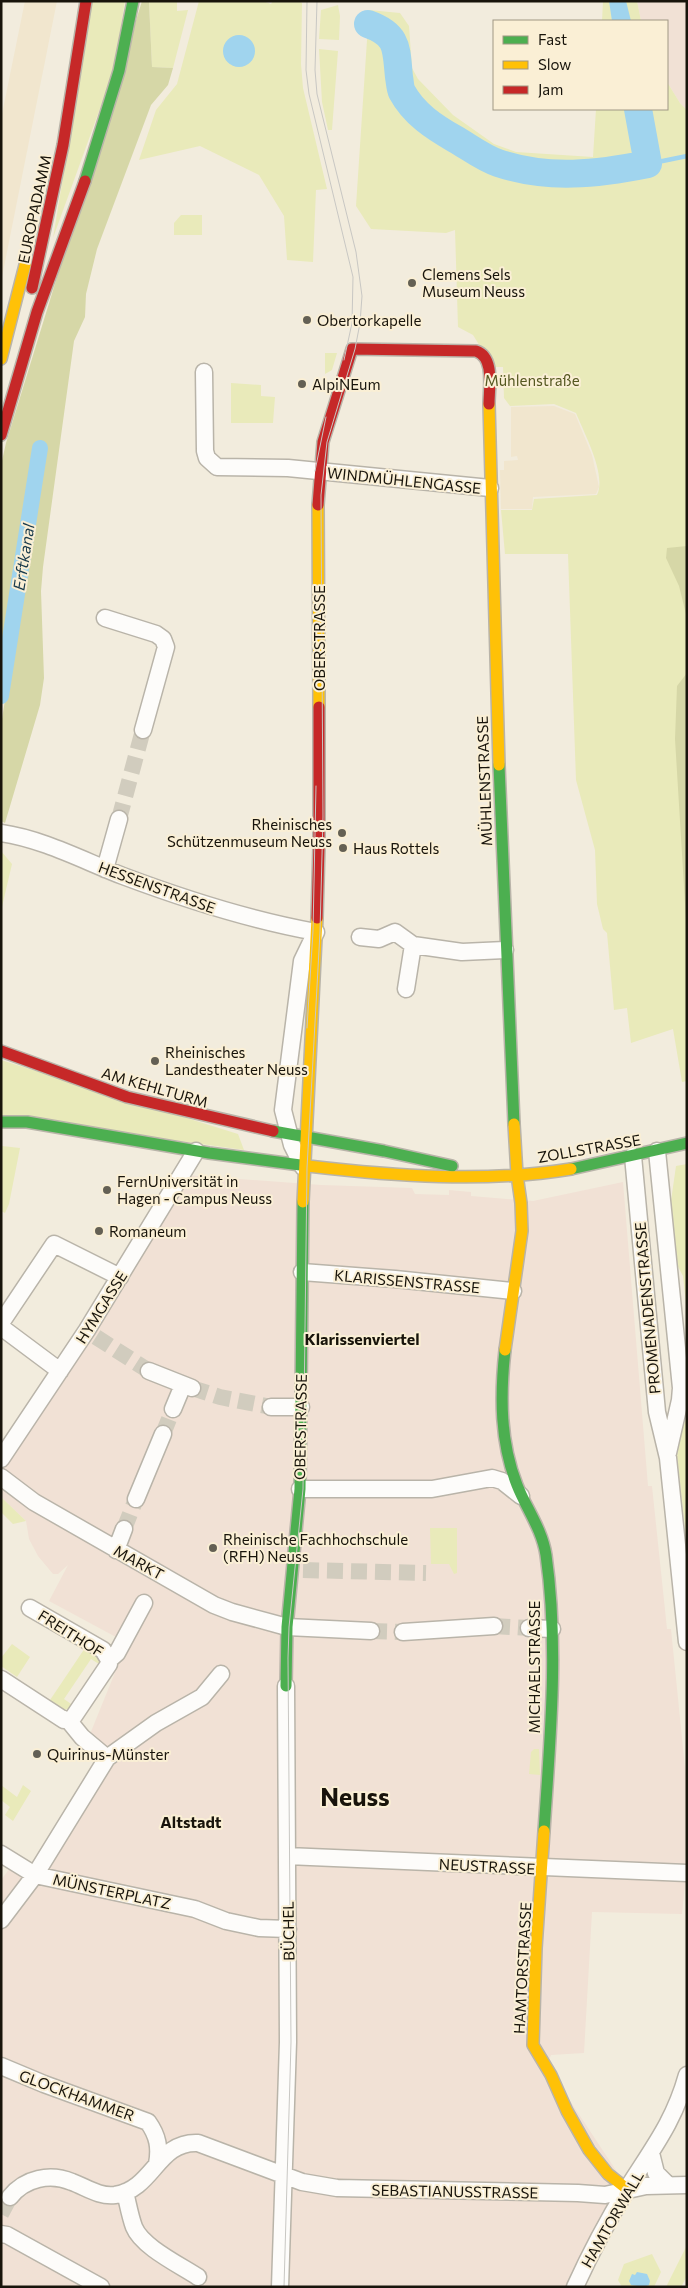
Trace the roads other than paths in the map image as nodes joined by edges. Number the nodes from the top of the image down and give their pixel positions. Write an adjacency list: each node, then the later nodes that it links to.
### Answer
1 (74, 1): 4 (street)
2 (86, 1): 9 (street, EUROPADAMM)
3 (133, 1): 10 (street)
4 (54, 125)
5 (49, 154): 7 (street, EUROPADAMM)
6 (352, 349): 11 (street, OBERSTRASSE); 12 (street, MÜHLENSTRASSE)
7 (1, 359)
8 (204, 372): 11 (street, WINDMÜHLENGASSE)
9 (1, 421)
10 (1, 435)
11 (319, 472): 12 (street, WINDMÜHLENGASSE); 18 (street, OBERSTRASSE)
12 (490, 488): 21 (street, MÜHLENSTRASSE)
13 (105, 618): 14 (street)
14 (143, 730)
15 (119, 819): 17 (street)
16 (1, 833): 17 (street, HESSENSTRASSE)
17 (105, 869): 18 (street, HESSENSTRASSE)
18 (316, 932): 25 (street, OBERSTRASSE); 26 (street, OBERSTRASSE)
19 (360, 937): 20 (street)
20 (413, 945): 21 (street); 22 (street)
21 (505, 950): 33 (street, MÜHLENSTRASSE)
22 (406, 989)
23 (1, 1051): 25 (street, AM KEHLTURM)
24 (1, 1122): 28 (street)
25 (288, 1134): 26 (street, AM KEHLTURM); 31 (street, OBERSTRASSE)
26 (305, 1138): 31 (street, OBERSTRASSE); 32 (street, ZOLLSTRASSE)
27 (687, 1143): 29 (street, ZOLLSTRASSE)
28 (196, 1151): 31 (street); 35 (street, HYMGASSE)
29 (657, 1151): 30 (street, ZOLLSTRASSE); 45 (street, PROMENADENSTRASSE)
30 (633, 1156): 33 (street, ZOLLSTRASSE); 45 (street, PROMENADENSTRASSE)
31 (304, 1167): 32 (street, ZOLLSTRASSE); 34 (street, OBERSTRASSE)
32 (495, 1175): 33 (street, ZOLLSTRASSE)
33 (517, 1175): 36 (street, MICHAELSTRASSE)
34 (302, 1272): 36 (street, KLARISSENSTRASSE); 41 (street, OBERSTRASSE)
35 (120, 1277): 37 (street); 38 (street, HYMGASSE)
36 (513, 1291): 44 (street, MICHAELSTRASSE)
37 (1, 1325): 38 (street)
38 (60, 1371): 46 (street, HYMGASSE)
39 (149, 1371): 42 (street)
40 (271, 1407): 41 (street)
41 (301, 1407): 49 (street, OBERSTRASSE)
42 (173, 1409)
43 (163, 1434): 51 (street)
44 (506, 1455): 48 (street); 50 (street, MICHAELSTRASSE)
45 (668, 1458): 62 (street, PROMENADENSTRASSE)
46 (1, 1459)
47 (1, 1477): 53 (street, MARKT)
48 (492, 1478): 49 (street); 50 (street)
49 (300, 1489): 57 (street, OBERSTRASSE)
50 (522, 1497): 56 (street, MICHAELSTRASSE)
51 (136, 1499)
52 (124, 1529): 53 (street)
53 (116, 1550): 57 (street, MARKT)
54 (144, 1603): 63 (street, FREITHOF)
55 (30, 1608): 63 (street, FREITHOF)
56 (552, 1621): 59 (street); 71 (street, MICHAELSTRASSE)
57 (287, 1626): 60 (street, MARKT); 66 (street, OBERSTRASSE)
58 (494, 1626): 61 (street)
59 (529, 1628)
60 (371, 1631)
61 (403, 1632)
62 (687, 1642)
63 (109, 1660): 67 (street, FREITHOF)
64 (221, 1674): 68 (street)
65 (1, 1679): 67 (street)
66 (286, 1686): 70 (street, BÜCHEL)
67 (69, 1721): 68 (street)
68 (107, 1758): 73 (street)
69 (1, 1854): 73 (street, MÜNSTERPLATZ)
70 (287, 1856): 71 (street, NEUSTRASSE); 75 (street, BÜCHEL)
71 (542, 1868): 72 (street, NEUSTRASSE); 83 (street, HAMTORSTRASSE)
72 (687, 1873)
73 (35, 1875): 74 (street); 75 (street, MÜNSTERPLATZ)
74 (1, 1920)
75 (288, 1929): 80 (street, BÜCHEL)
76 (1, 2066): 79 (street, GLOCKHAMMER)
77 (687, 2075): 78 (street, HAMTORWALL)
78 (651, 2153): 81 (street, HAMTORWALL); 83 (street, HAMTORWALL)
79 (157, 2164): 80 (street); 84 (street)
80 (284, 2176): 83 (street, SEBASTIANUSSTRASSE); 89 (street, BÜCHEL)
81 (666, 2184): 82 (street, SEBASTIANUSSTRASSE); 83 (street, SEBASTIANUSSTRASSE)
82 (687, 2185)
83 (627, 2190): 90 (street, HAMTORWALL)
84 (125, 2192): 85 (street); 87 (street)
85 (10, 2197)
86 (3, 2238): 88 (street)
87 (198, 2277)
88 (101, 2287)
89 (280, 2287)
90 (575, 2287)

